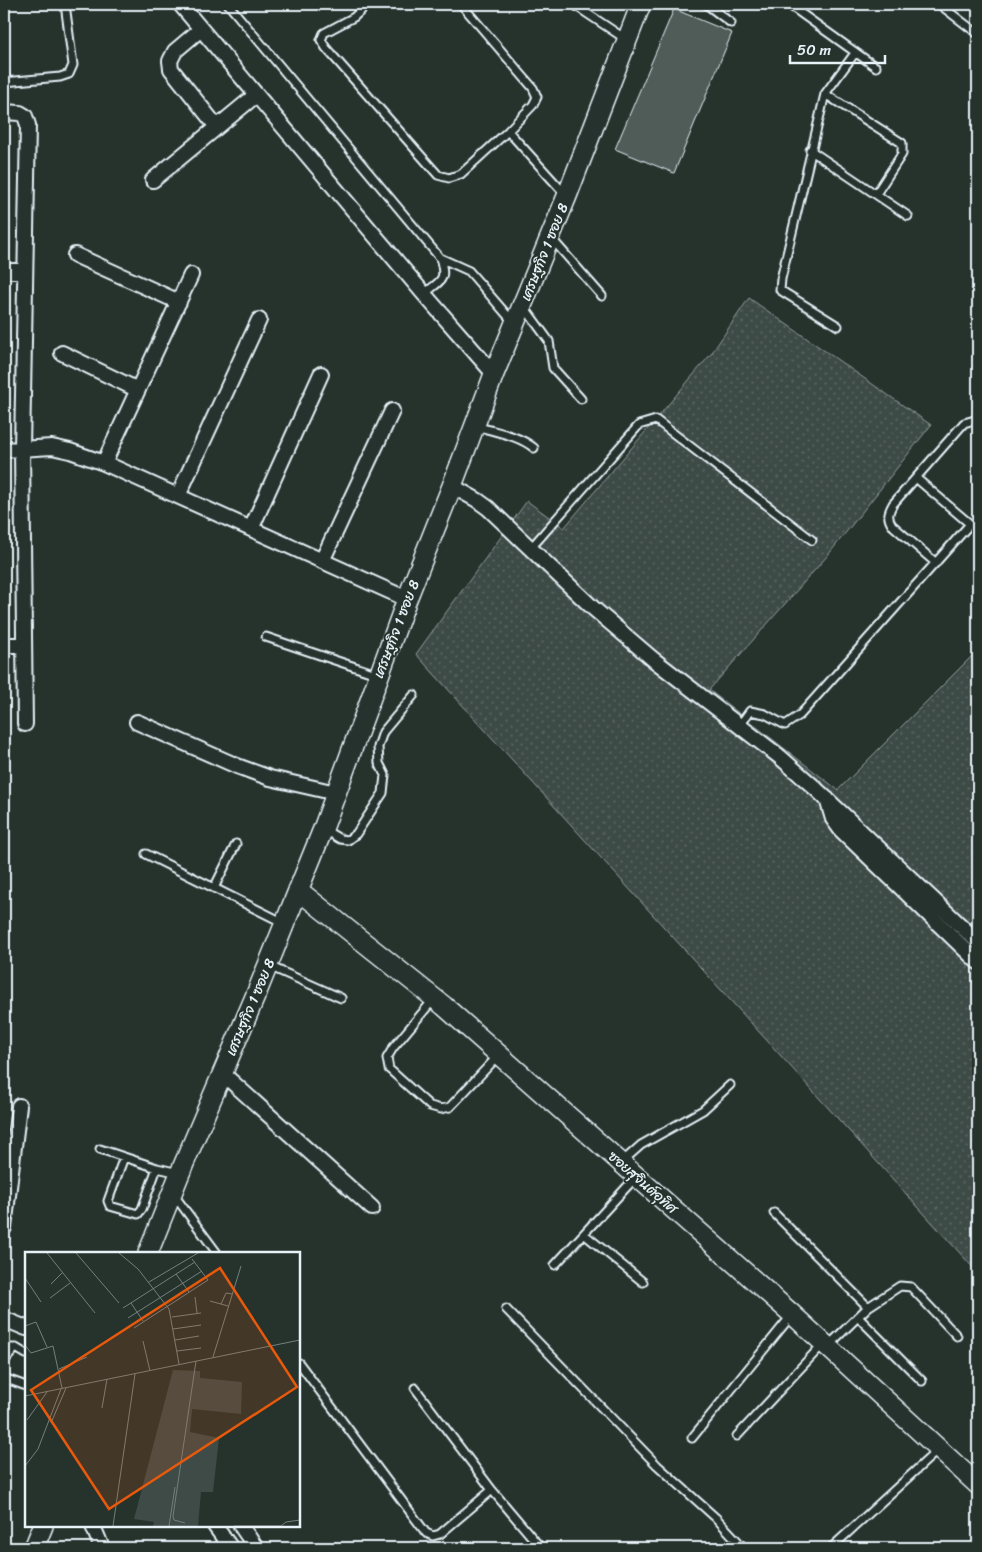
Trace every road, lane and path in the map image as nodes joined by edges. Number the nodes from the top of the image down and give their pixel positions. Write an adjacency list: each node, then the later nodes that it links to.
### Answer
1 (65, 4): 18 (lane)
2 (180, 4): 12 (street)
3 (228, 4): 31 (lane)
4 (368, 4): 23 (lane)
5 (462, 4): 23 (lane)
6 (573, 4): 14 (lane)
7 (641, 4): 14 (street, เศรษฐกิจ 1 ซอย 8)
8 (706, 4): 11 (lane)
9 (788, 4): 15 (lane)
10 (939, 4): 13 (lane)
11 (731, 22)
12 (201, 29): 20 (street); 22 (street)
13 (978, 34)
14 (627, 41): 27 (street, เศรษฐกิจ 1 ซอย 8)
15 (855, 52): 16 (lane); 19 (lane)
16 (876, 67)
17 (4, 71): 18 (lane)
18 (5, 82)
19 (825, 94): 24 (lane); 26 (lane)
20 (256, 95): 22 (street); 35 (street)
21 (4, 112): 33 (street)
22 (217, 127): 25 (street)
23 (508, 131): 27 (lane)
24 (810, 150): 26 (lane); 41 (lane)
25 (153, 180)
26 (876, 194): 28 (lane)
27 (567, 196): 29 (street, เศรษฐกิจ 1 ซอย 8)
28 (908, 216)
29 (550, 237): 36 (lane); 38 (street, เศรษฐกิจ 1 ซอย 8)
30 (75, 254): 37 (street)
31 (440, 258): 35 (lane); 40 (lane)
32 (4, 271): 33 (street)
33 (25, 271): 50 (street)
34 (191, 275): 37 (street)
35 (424, 294): 44 (street)
36 (602, 296)
37 (179, 302): 45 (street)
38 (523, 306): 40 (street, เศรษฐกิจ 1 ซอย 8); 46 (lane)
39 (259, 320): 56 (street)
40 (515, 324): 44 (street, เศรษฐกิจ 1 ซอย 8)
41 (838, 326)
42 (62, 353): 45 (street)
43 (321, 374): 59 (street)
44 (494, 374): 49 (street, เศรษฐกิจ 1 ซอย 8)
45 (138, 390): 53 (street)
46 (581, 399)
47 (392, 410): 62 (street)
48 (978, 419): 54 (lane)
49 (475, 426): 51 (lane); 55 (street, เศรษฐกิจ 1 ซอย 8)
50 (22, 448): 52 (street); 53 (street); 67 (street)
51 (534, 448)
52 (4, 450)
53 (104, 463): 56 (street)
54 (916, 478): 57 (lane); 63 (lane)
55 (452, 486): 61 (street); 64 (street, เศรษฐกิจ 1 ซอย 8)
56 (178, 496): 59 (street)
57 (970, 524): 58 (lane); 63 (lane)
58 (978, 528)
59 (250, 529): 62 (street)
60 (812, 540): 61 (lane)
61 (530, 549): 72 (street)
62 (322, 561): 64 (street)
63 (936, 563): 72 (lane)
64 (407, 599): 68 (street, เศรษฐกิจ 1 ซอย 8)
65 (266, 637): 68 (lane)
66 (4, 645): 67 (street)
67 (23, 645): 71 (street)
68 (379, 676): 73 (street, เศรษฐกิจ 1 ซอย 8)
69 (414, 695): 75 (lane)
70 (137, 722): 73 (street)
71 (25, 724)
72 (739, 726): 74 (street)
73 (336, 793): 75 (street, เศรษฐกิจ 1 ซอย 8)
74 (827, 798): 81 (street); 82 (street)
75 (323, 828): 79 (street, เศรษฐกิจ 1 ซอย 8)
76 (236, 844): 78 (lane)
77 (146, 854): 78 (lane)
78 (214, 888): 80 (lane)
79 (298, 890): 80 (street, เศรษฐกิจ 1 ซอย 8); 85 (street, ซอยสุจินต์อุทิศ)
80 (285, 923): 83 (street, เศรษฐกิจ 1 ซอย 8)
81 (978, 942)
82 (978, 962)
83 (267, 965): 84 (lane); 87 (street, เศรษฐกิจ 1 ซอย 8)
84 (341, 998)
85 (434, 998): 86 (street, ซอยสุจินต์อุทิศ); 86 (lane)
86 (499, 1054): 92 (street, ซอยสุจินต์อุทิศ)
87 (222, 1073): 94 (street, เศรษฐกิจ 1 ซอย 8); 97 (street)
88 (730, 1085): 92 (lane)
89 (19, 1106): 99 (street)
90 (100, 1149): 91 (lane)
91 (124, 1157): 93 (lane); 93 (lane)
92 (622, 1163): 95 (street, ซอยสุจินต์อุทิศ)
93 (156, 1168): 94 (lane)
94 (180, 1173): 96 (street, เศรษฐกิจ 1 ซอย 8)
95 (637, 1176): 100 (lane); 107 (street, ซอยสุจินต์อุทิศ)
96 (172, 1193): 101 (street, เศรษฐกิจ 1 ซอย 8); 102 (lane)
97 (372, 1208)
98 (774, 1213): 105 (lane)
99 (4, 1228)
100 (584, 1234): 103 (lane); 104 (lane)
101 (148, 1252)
102 (216, 1252)
103 (555, 1265)
104 (643, 1282)
105 (868, 1307): 108 (lane); 111 (lane)
106 (506, 1309): 136 (lane)
107 (792, 1314): 112 (street, ซอยสุจินต์อุทิศ); 123 (lane)
108 (858, 1317): 112 (lane); 119 (lane)
109 (4, 1319): 110 (street)
110 (25, 1328)
111 (957, 1336)
112 (826, 1345): 122 (lane); 124 (street, ซอยสุจินต์อุทิศ)
113 (4, 1348): 114 (lane)
114 (16, 1348): 115 (lane); 116 (lane)
115 (25, 1353)
116 (4, 1361)
117 (300, 1364): 126 (lane)
118 (4, 1378): 120 (lane)
119 (922, 1381)
120 (25, 1386)
121 (415, 1388): 126 (lane)
122 (737, 1436)
123 (692, 1438)
124 (938, 1450): 125 (street, ซอยสุจินต์อุทิศ); 137 (lane)
125 (978, 1486)
126 (492, 1490): 135 (lane)
127 (43, 1527): 131 (street)
128 (93, 1527): 132 (street)
129 (216, 1527): 133 (street)
130 (241, 1527): 134 (street)
131 (34, 1548)
132 (102, 1548)
133 (231, 1548)
134 (256, 1548)
135 (541, 1548)
136 (744, 1548)
137 (831, 1548)

